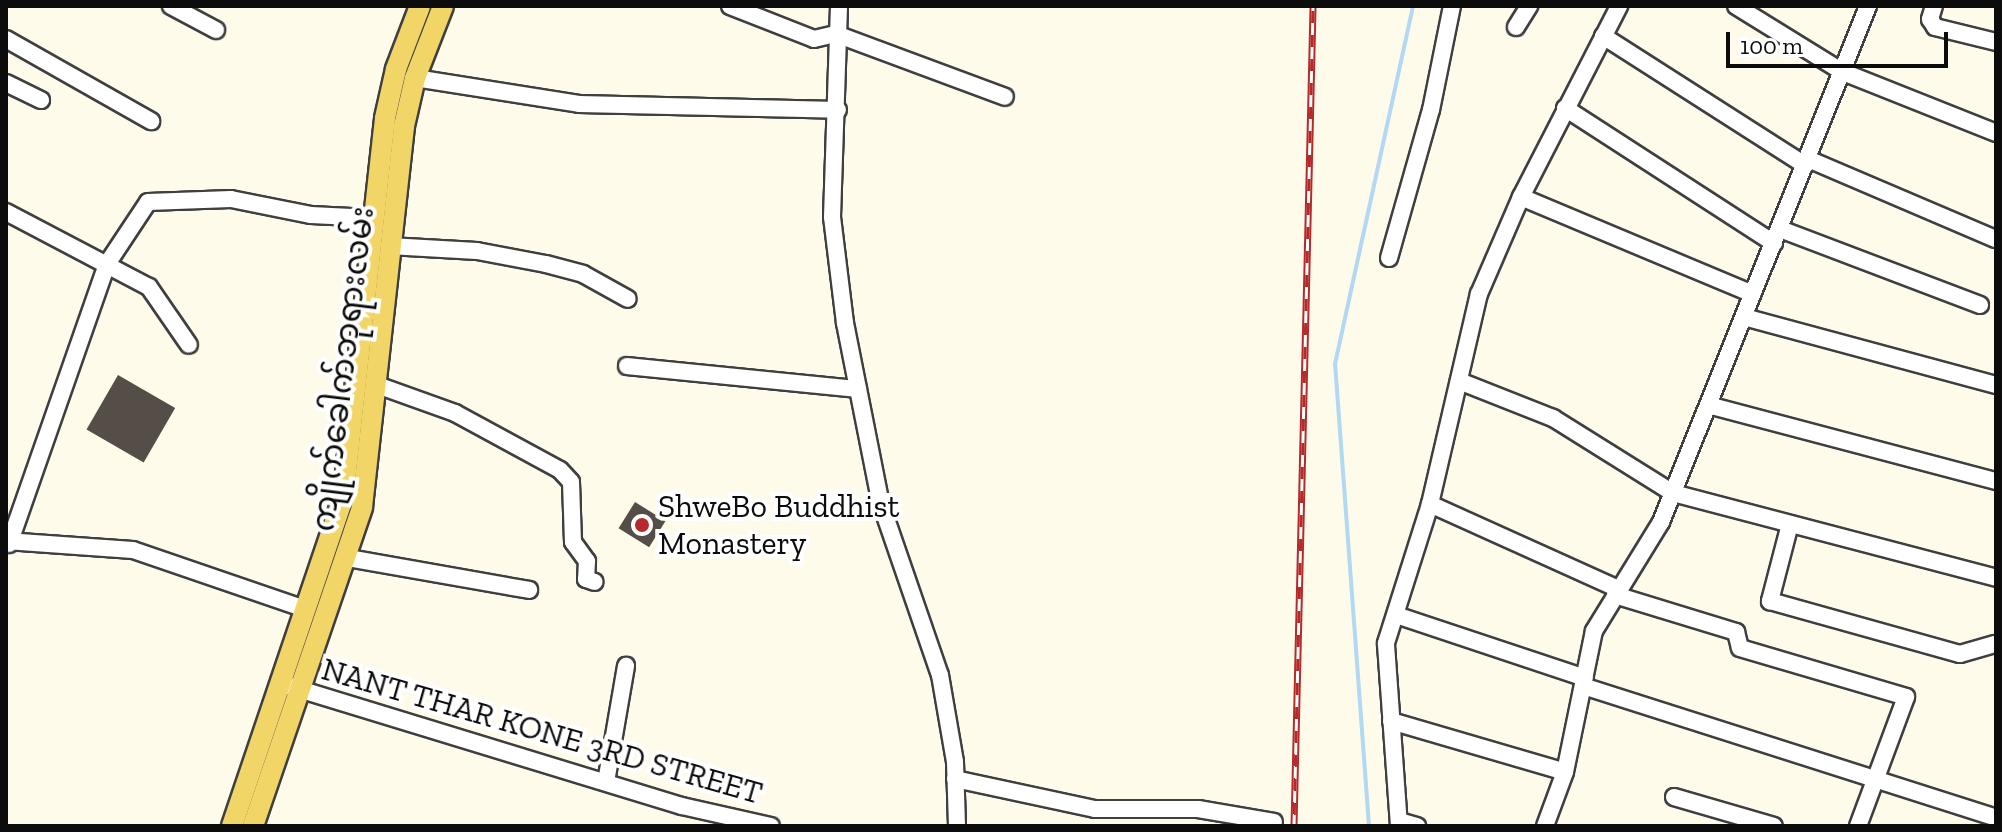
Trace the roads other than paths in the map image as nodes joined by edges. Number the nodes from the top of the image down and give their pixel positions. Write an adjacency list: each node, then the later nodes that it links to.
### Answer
1 (171, 6): 13 (street)
2 (420, 6): 30 (main road, ကျိုက်ခေါက်ဘုရားလမ်း)
3 (443, 6): 19 (main road, ကျိုက်ခေါက်ဘုရားလမ်း)
4 (730, 6): 14 (street)
5 (839, 6): 14 (street)
6 (1452, 6): 34 (street)
7 (1529, 6): 12 (street)
8 (1619, 6): 15 (street)
9 (1736, 6): 18 (street)
10 (1868, 6): 18 (street)
11 (1934, 6): 17 (street)
12 (1516, 27)
13 (216, 30)
14 (836, 34): 21 (street); 24 (street)
15 (1603, 36): 23 (street); 27 (street)
16 (6, 39): 25 (street)
17 (1996, 42)
18 (1843, 72): 26 (street); 27 (street)
19 (415, 78): 24 (street); 33 (main road, ကျိုက်ခေါက်ဘုရားလမ်း)
20 (6, 83): 22 (street)
21 (1005, 97)
22 (41, 100)
23 (1565, 108): 28 (street); 31 (street)
24 (838, 110): 45 (street)
25 (151, 121)
26 (1996, 133)
27 (1807, 162): 31 (street); 32 (street)
28 (1521, 197): 36 (street); 42 (street)
29 (6, 212): 35 (street)
30 (372, 218): 35 (street); 57 (main road, ကျိုက်ခေါက်ဘုရားလမ်း)
31 (1777, 236): 36 (street); 38 (street)
32 (1996, 239)
33 (389, 246): 37 (street); 43 (main road, ကျိုက်ခေါက်ဘုရားလမ်း)
34 (1389, 258)
35 (107, 264): 40 (street); 51 (street)
36 (1753, 294): 39 (street)
37 (628, 299)
38 (1980, 305)
39 (1744, 317): 44 (street); 46 (street)
40 (189, 345)
41 (627, 366): 45 (street)
42 (1459, 381): 48 (street); 49 (street)
43 (377, 385): 52 (main road, ကျိုက်ခေါက်ဘုရားလမ်း); 54 (street)
44 (1996, 385)
45 (858, 389): 66 (street)
46 (1708, 405): 47 (street); 48 (street)
47 (1996, 481)
48 (1673, 493): 50 (street); 56 (street)
49 (1430, 504): 56 (street); 58 (street)
50 (1790, 524): 53 (street); 59 (street)
51 (7, 542): 57 (street)
52 (348, 558): 55 (street); 62 (main road, ကျိုက်ခေါက်ဘုရားလမ်း)
53 (1996, 578)
54 (595, 582)
55 (529, 590)
56 (1617, 592): 61 (street); 65 (street)
57 (305, 609): 62 (main road, ကျိုက်ခေါက်ဘုရားလမ်း)
58 (1396, 615): 61 (street); 63 (street)
59 (1996, 644)
60 (626, 666): 67 (street)
61 (1584, 682): 64 (street); 65 (street)
62 (289, 686): 67 (street, NANT THAR KONE 3RD STREET); 72 (main road, ကျိုက်ခေါက်ဘုရားလမ်း); 73 (main road, ကျိုက်ခေါက်ဘုရားလမ်း)
63 (1391, 721): 64 (street); 71 (street)
64 (1565, 772): 77 (street)
65 (1875, 777): 69 (street); 79 (street)
66 (955, 779): 70 (street); 75 (street)
67 (606, 782): 74 (street, NANT THAR KONE 3RD STREET)
68 (1674, 797): 78 (street)
69 (1996, 818)
70 (1274, 822)
71 (1399, 823): 76 (street)
72 (232, 826)
73 (253, 826)
74 (771, 826)
75 (957, 826)
76 (1417, 826)
77 (1545, 826)
78 (1774, 826)
79 (1858, 826)

